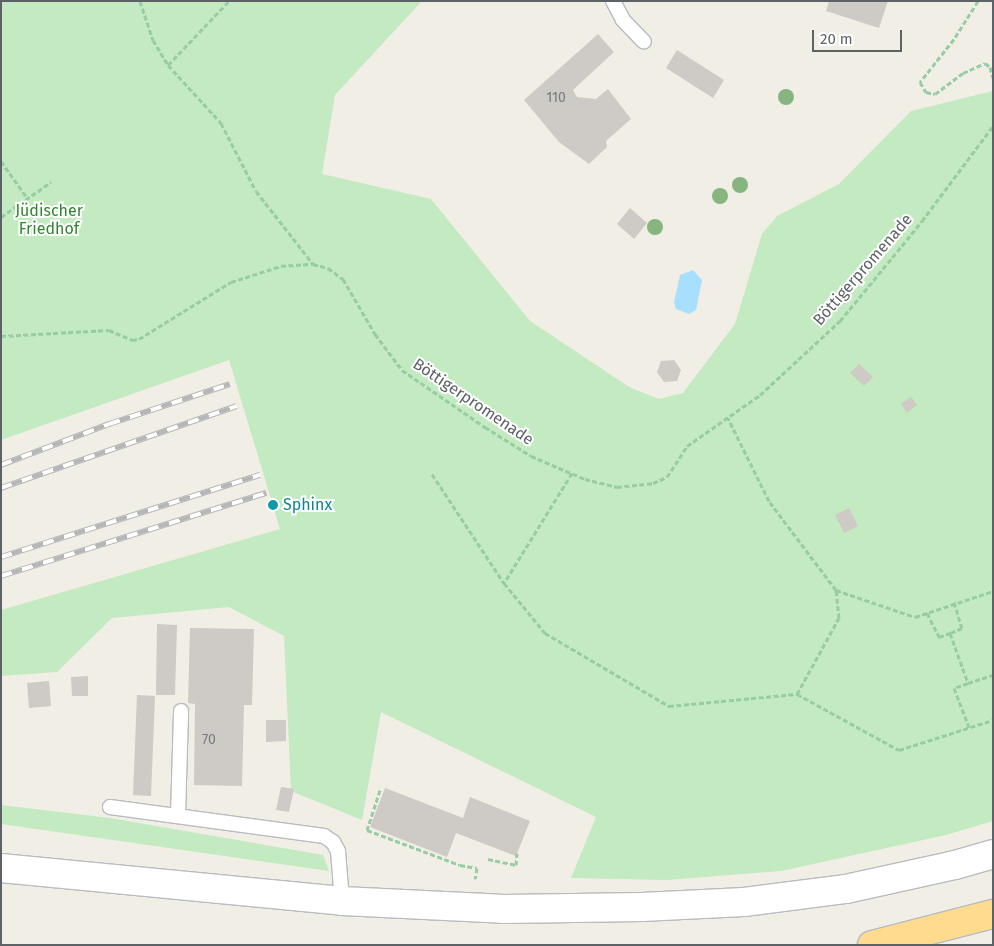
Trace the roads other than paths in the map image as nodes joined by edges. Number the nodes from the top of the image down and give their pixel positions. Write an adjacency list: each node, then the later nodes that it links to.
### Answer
1 (613, 1): 2 (lane)
2 (644, 42)
3 (181, 710): 5 (lane)
4 (110, 807): 5 (lane)
5 (178, 815): 8 (lane)
6 (993, 854): 8 (main road)
7 (1, 868): 8 (main road)
8 (342, 901)
9 (993, 914): 10 (highway)
10 (872, 945)

